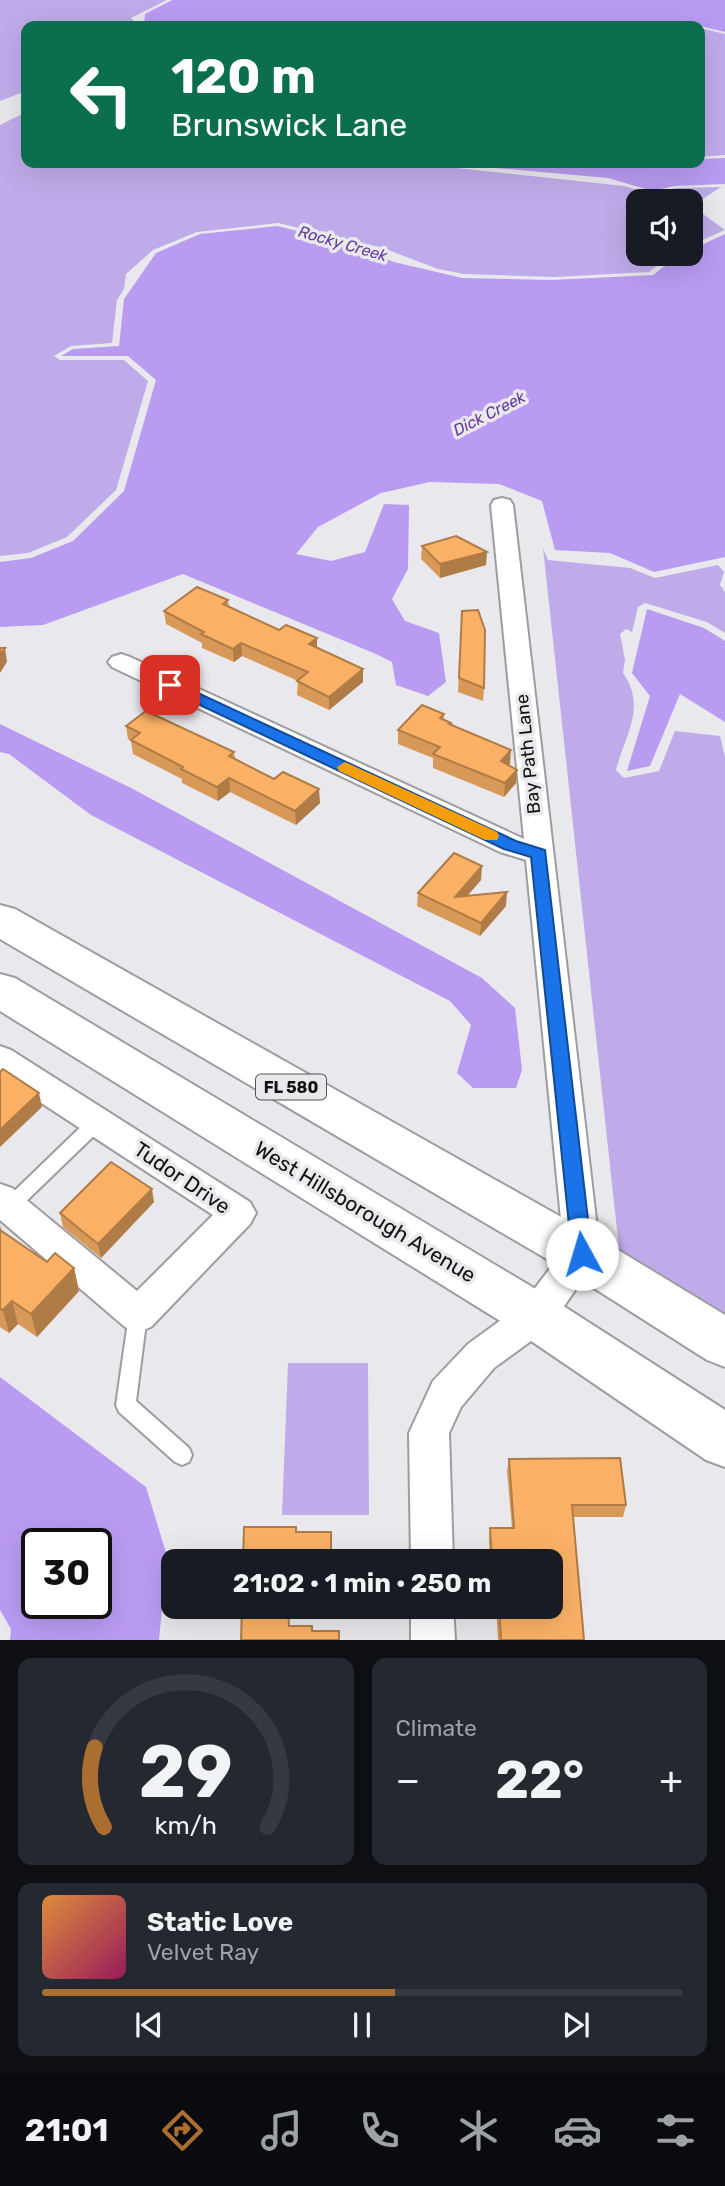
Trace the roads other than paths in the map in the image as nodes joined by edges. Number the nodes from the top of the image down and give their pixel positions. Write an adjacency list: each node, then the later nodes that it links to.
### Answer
1 (502, 505): 3 (street, Bay Path Lane)
2 (121, 662): 3 (street)
3 (539, 854): 9 (street, Bay Path Lane)
4 (0, 920): 9 (main road, FL 580)
5 (0, 990): 11 (main road, West Hillsborough Avenue)
6 (0, 1059): 7 (street, Tudor Drive)
7 (97, 1122): 8 (lane); 10 (street, Tudor Drive)
8 (5, 1203): 10 (street)
9 (582, 1254): 11 (street); 12 (main road, FL 580)
10 (138, 1315): 14 (lane)
11 (536, 1316): 13 (main road, West Hillsborough Avenue); 15 (street)
12 (725, 1343)
13 (725, 1441)
14 (182, 1455)
15 (432, 1549)
16 (432, 1619): 17 (street)
17 (433, 1640)

